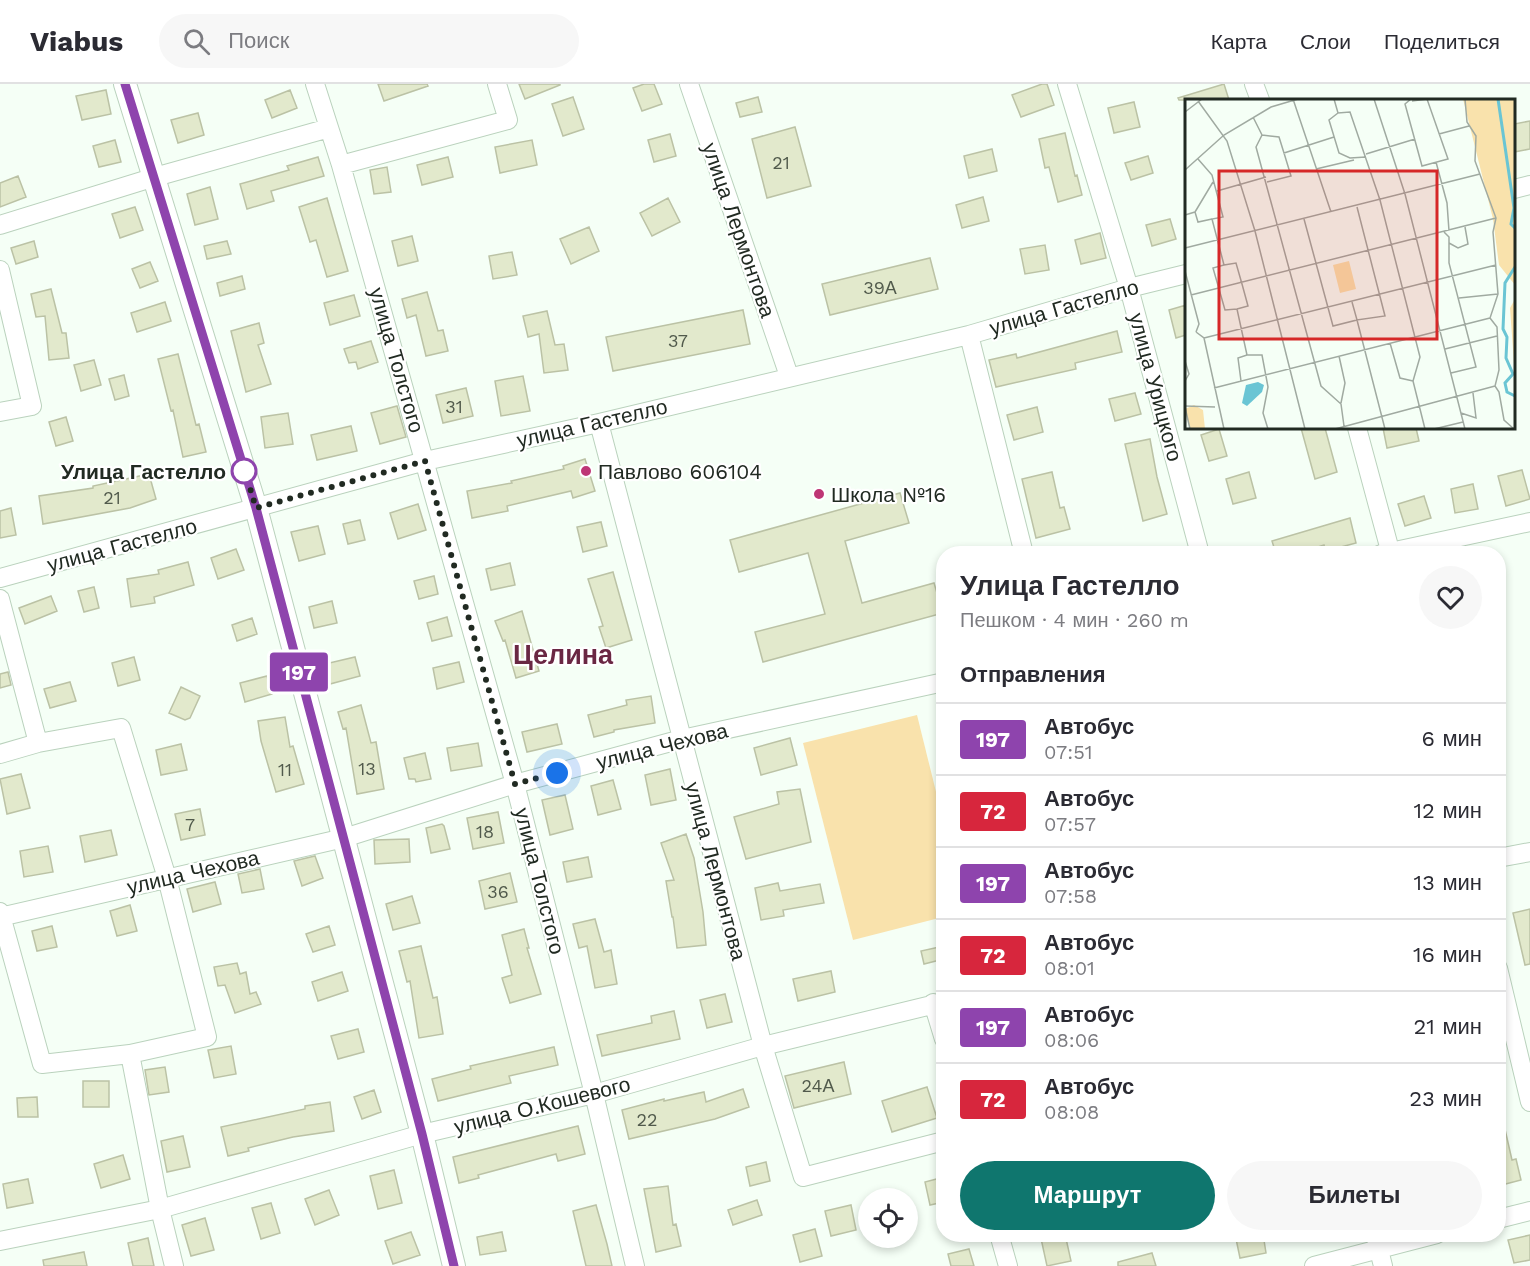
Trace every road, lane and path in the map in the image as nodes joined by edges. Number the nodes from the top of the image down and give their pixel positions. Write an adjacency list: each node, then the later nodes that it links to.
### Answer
1 (125, 84): 10 (street)
2 (315, 84): 8 (street, улица Толстого)
3 (497, 84): 9 (street)
4 (689, 84): 18 (street, улица Лермонтова)
5 (1067, 84): 16 (street, улица Урицкого)
6 (1254, 84): 7 (street)
7 (1260, 99)
8 (329, 128): 9 (street, улица Толстого); 10 (street)
9 (341, 165): 22 (street, улица Толстого)
10 (155, 177): 13 (street); 23 (street)
11 (1530, 185): 12 (street)
12 (1515, 189)
13 (0, 225)
14 (0, 270): 19 (street)
15 (1185, 274): 16 (street, улица Гастелло)
16 (1129, 288): 17 (street, улица Гастелло); 26 (street, улица Урицкого)
17 (969, 335): 18 (street, улица Гастелло); 25 (street)
18 (789, 376): 20 (street, улица Гастелло)
19 (0, 412)
20 (599, 423): 22 (street, улица Гастелло); 32 (street, улица Лермонтова)
21 (1357, 429): 27 (street)
22 (425, 461): 23 (street, улица Гастелло); 35 (street, улица Толстого)
23 (256, 508): 29 (street, улица Гастелло); 36 (street)
24 (1530, 522): 28 (street)
25 (1022, 546)
26 (1198, 546)
27 (1385, 546)
28 (1419, 546)
29 (0, 578)
30 (0, 598): 33 (street)
31 (936, 684): 32 (street, улица Чехова)
32 (682, 739): 35 (street, улица Чехова); 43 (street, улица Лермонтова)
33 (38, 743): 34 (street); 39 (street)
34 (0, 754)
35 (515, 784): 36 (street, улица Чехова); 45 (street, улица Толстого)
36 (344, 838): 39 (street, улица Чехова); 47 (street)
37 (1530, 852): 38 (street)
38 (1506, 856)
39 (167, 878): 40 (street, улица Чехова); 44 (street)
40 (0, 915): 44 (street)
41 (1506, 1002): 46 (street)
42 (936, 1003): 43 (street, улица О.Кошевого)
43 (763, 1046): 45 (street, улица О.Кошевого); 48 (street, улица Лермонтова)
44 (130, 1054): 49 (street)
45 (594, 1094): 47 (street, улица О.Кошевого); 58 (street, улица Толстого)
46 (1530, 1102)
47 (422, 1134): 49 (street, улица О.Кошевого); 57 (street)
48 (936, 1144)
49 (160, 1209): 52 (street, улица О.Кошевого); 56 (street)
50 (1530, 1211): 51 (street)
51 (1506, 1217)
52 (0, 1241)
53 (1001, 1242): 59 (street)
54 (1408, 1242): 55 (street)
55 (1379, 1250): 60 (street)
56 (174, 1266)
57 (454, 1266)
58 (635, 1266)
59 (1008, 1266)
60 (1314, 1266)

